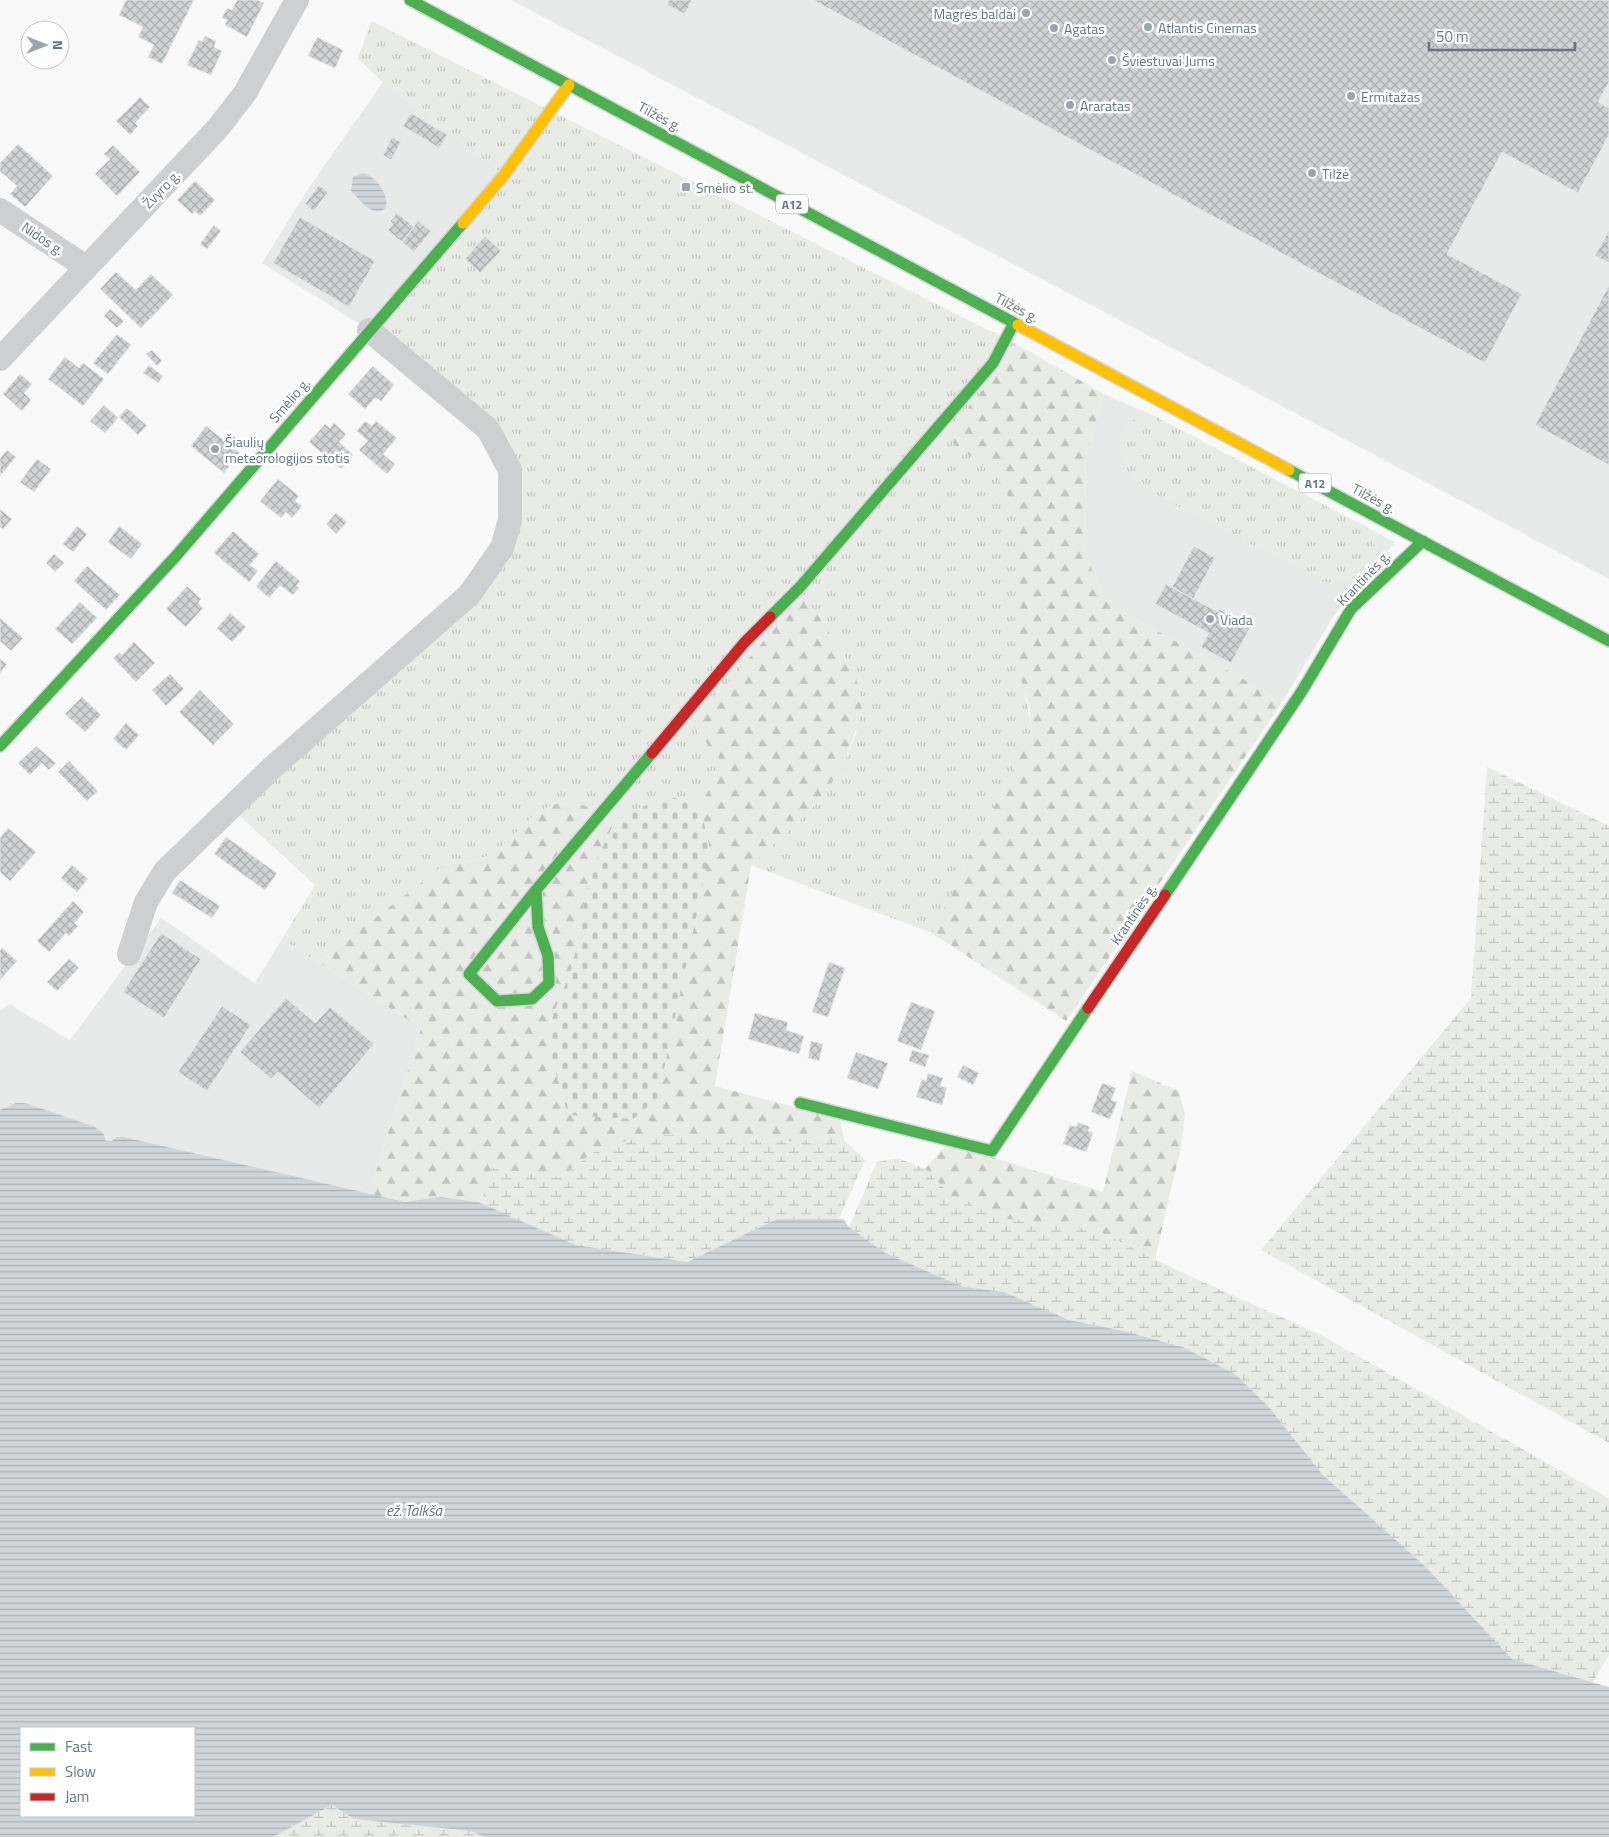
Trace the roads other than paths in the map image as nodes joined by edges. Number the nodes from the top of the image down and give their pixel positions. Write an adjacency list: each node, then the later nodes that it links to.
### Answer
1 (298, 0): 5 (street, Žvyro g.)
2 (410, 0): 3 (main road, Tilžės g. / A12)
3 (569, 85): 6 (main road, Tilžės g. / A12); 7 (main road, Smėlio g.)
4 (0, 210): 5 (street, Nidos g.)
5 (86, 268): 8 (street, Žvyro g.)
6 (1014, 323): 9 (main road, Tilžės g. / A12); 12 (main road)
7 (369, 330): 11 (main road, Smėlio g.); 13 (street)
8 (0, 359)
9 (1423, 541): 10 (main road, Tilžės g. / A12); 14 (main road, Krantinės g.)
10 (1609, 641)
11 (0, 746)
12 (536, 890): 12 (main road)
13 (129, 954)
14 (800, 1103)

